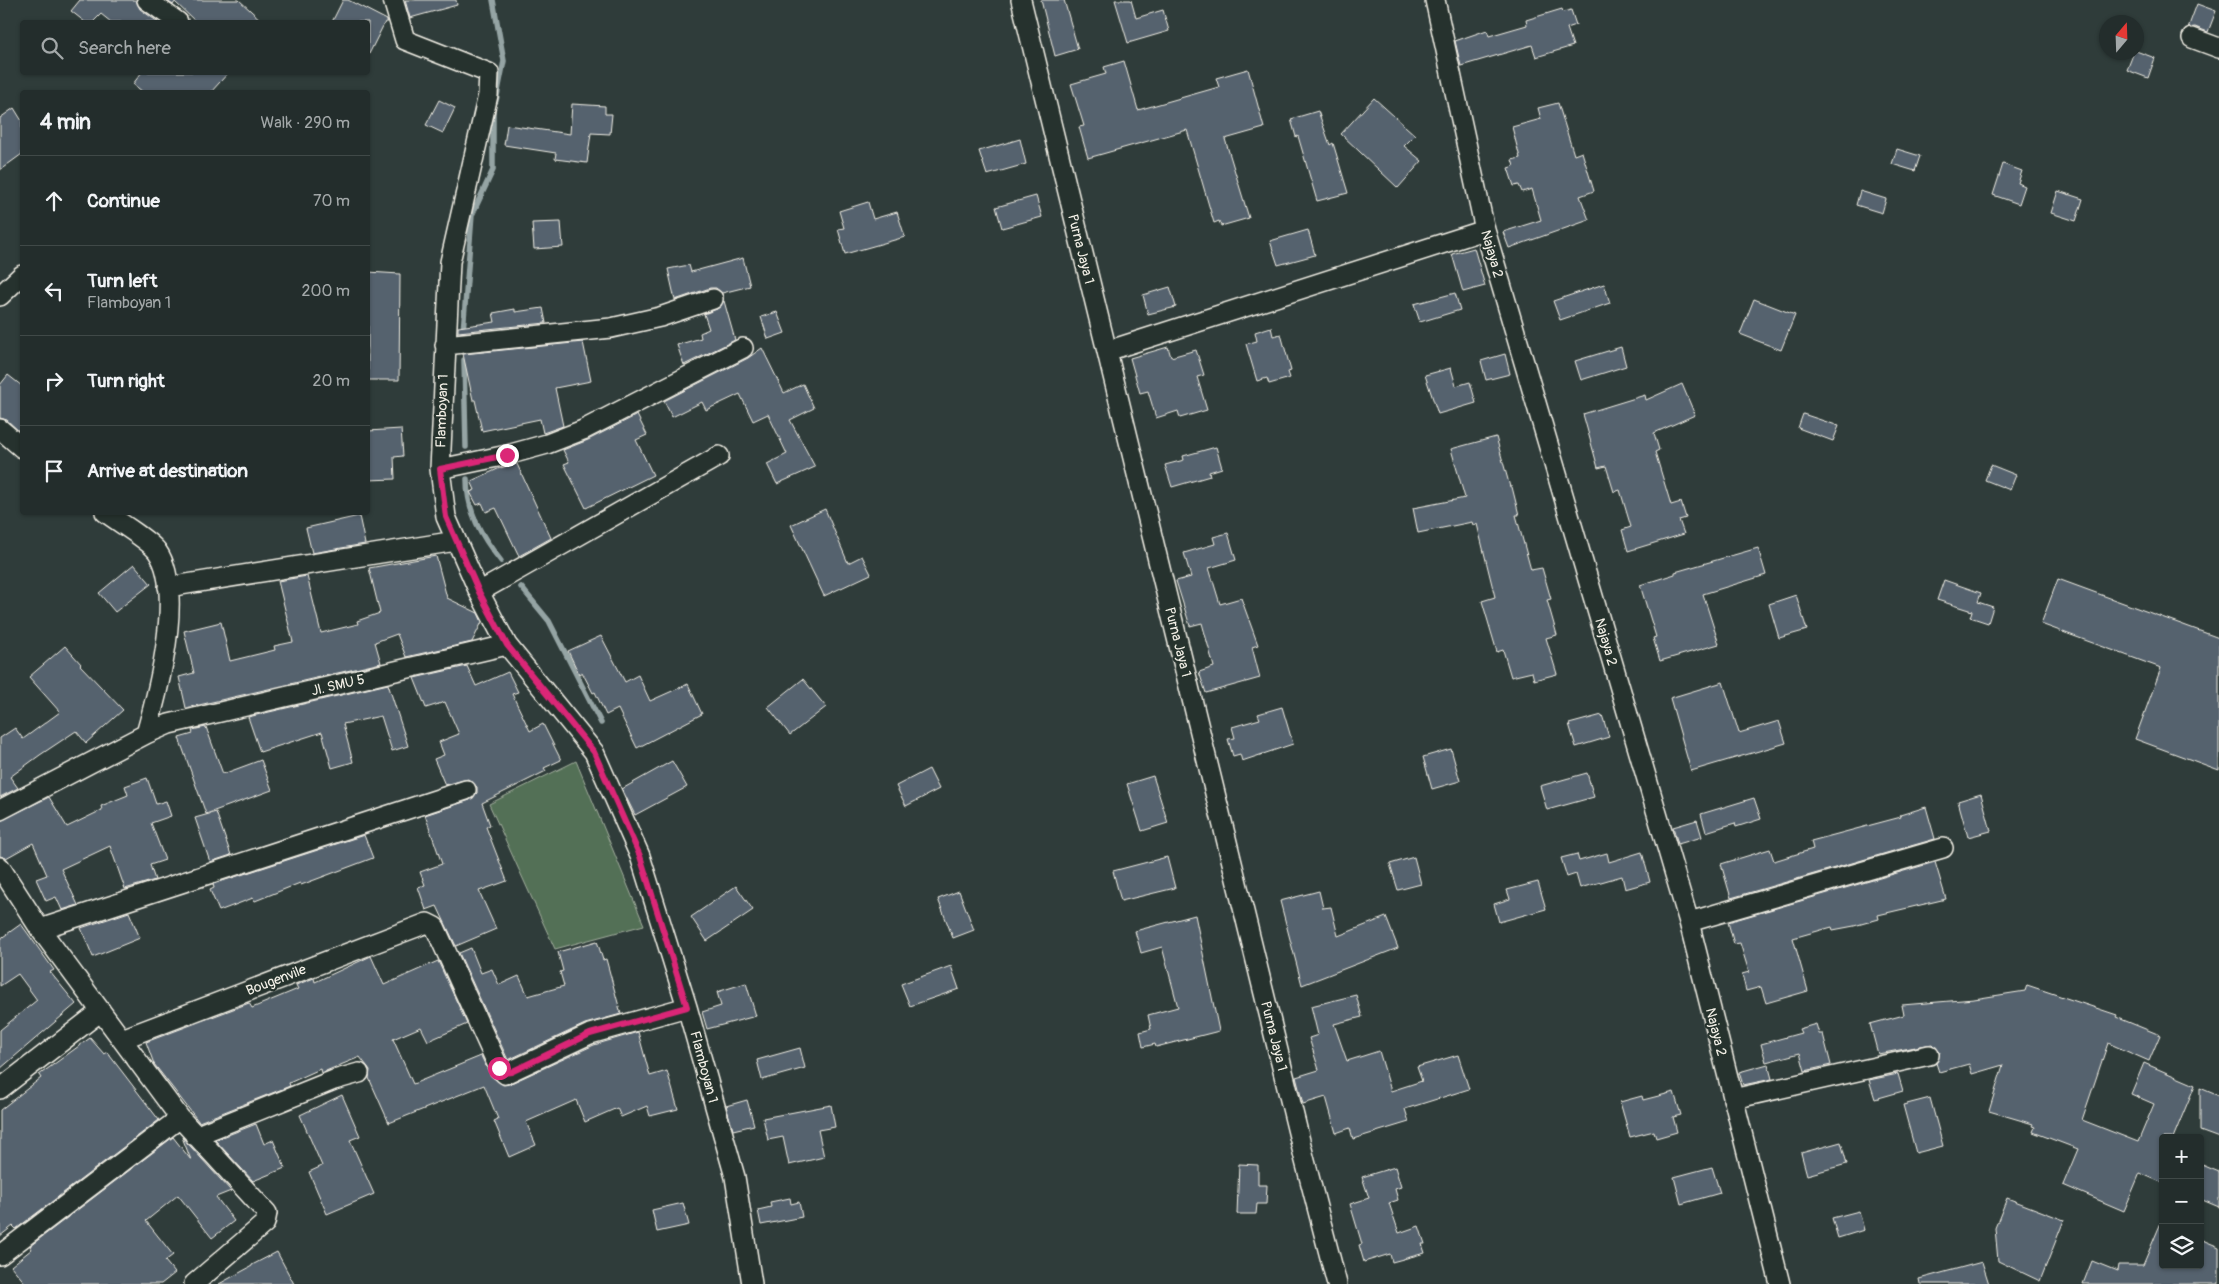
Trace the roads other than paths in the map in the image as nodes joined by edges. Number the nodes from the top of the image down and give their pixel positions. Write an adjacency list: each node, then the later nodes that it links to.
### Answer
1 (147, 0): 5 (street)
2 (393, 0): 12 (street, Flamboyan 1)
3 (1022, 0): 14 (street, Purna Jaya 1)
4 (1435, 0): 8 (street, Najaya 2)
5 (175, 20)
6 (2192, 38): 7 (street)
7 (2219, 48)
8 (1485, 230): 14 (street); 29 (street, Najaya 2)
9 (20, 277): 10 (street)
10 (0, 296)
11 (713, 299): 12 (street)
12 (445, 345): 18 (street, Flamboyan 1)
13 (743, 348): 18 (street)
14 (1107, 351): 43 (street, Purna Jaya 1)
15 (0, 429): 16 (street)
16 (20, 446)
17 (719, 456): 22 (street)
18 (440, 469): 20 (street, Flamboyan 1)
19 (109, 515): 21 (street)
20 (456, 541): 21 (street); 22 (street, Flamboyan 1)
21 (178, 586): 24 (street)
22 (479, 592): 23 (street, Flamboyan 1)
23 (507, 645): 24 (street, Jl. SMU 5); 31 (street, Flamboyan 1)
24 (147, 733): 26 (street)
25 (466, 790): 30 (street)
26 (0, 810)
27 (1943, 848): 29 (street)
28 (1, 869): 30 (street)
29 (1689, 922): 37 (street, Najaya 2)
30 (40, 929): 32 (street)
31 (687, 1007): 33 (street, Bougenvile); 42 (street, Flamboyan 1)
32 (101, 1011): 33 (street); 36 (street)
33 (122, 1039): 38 (street)
34 (1929, 1055): 37 (street)
35 (359, 1073): 39 (street)
36 (0, 1089)
37 (1733, 1099): 44 (street, Najaya 2)
38 (180, 1118): 39 (street); 40 (street)
39 (195, 1136): 41 (street)
40 (0, 1255)
41 (194, 1284)
42 (752, 1284)
43 (1337, 1284)
44 (1780, 1284)

